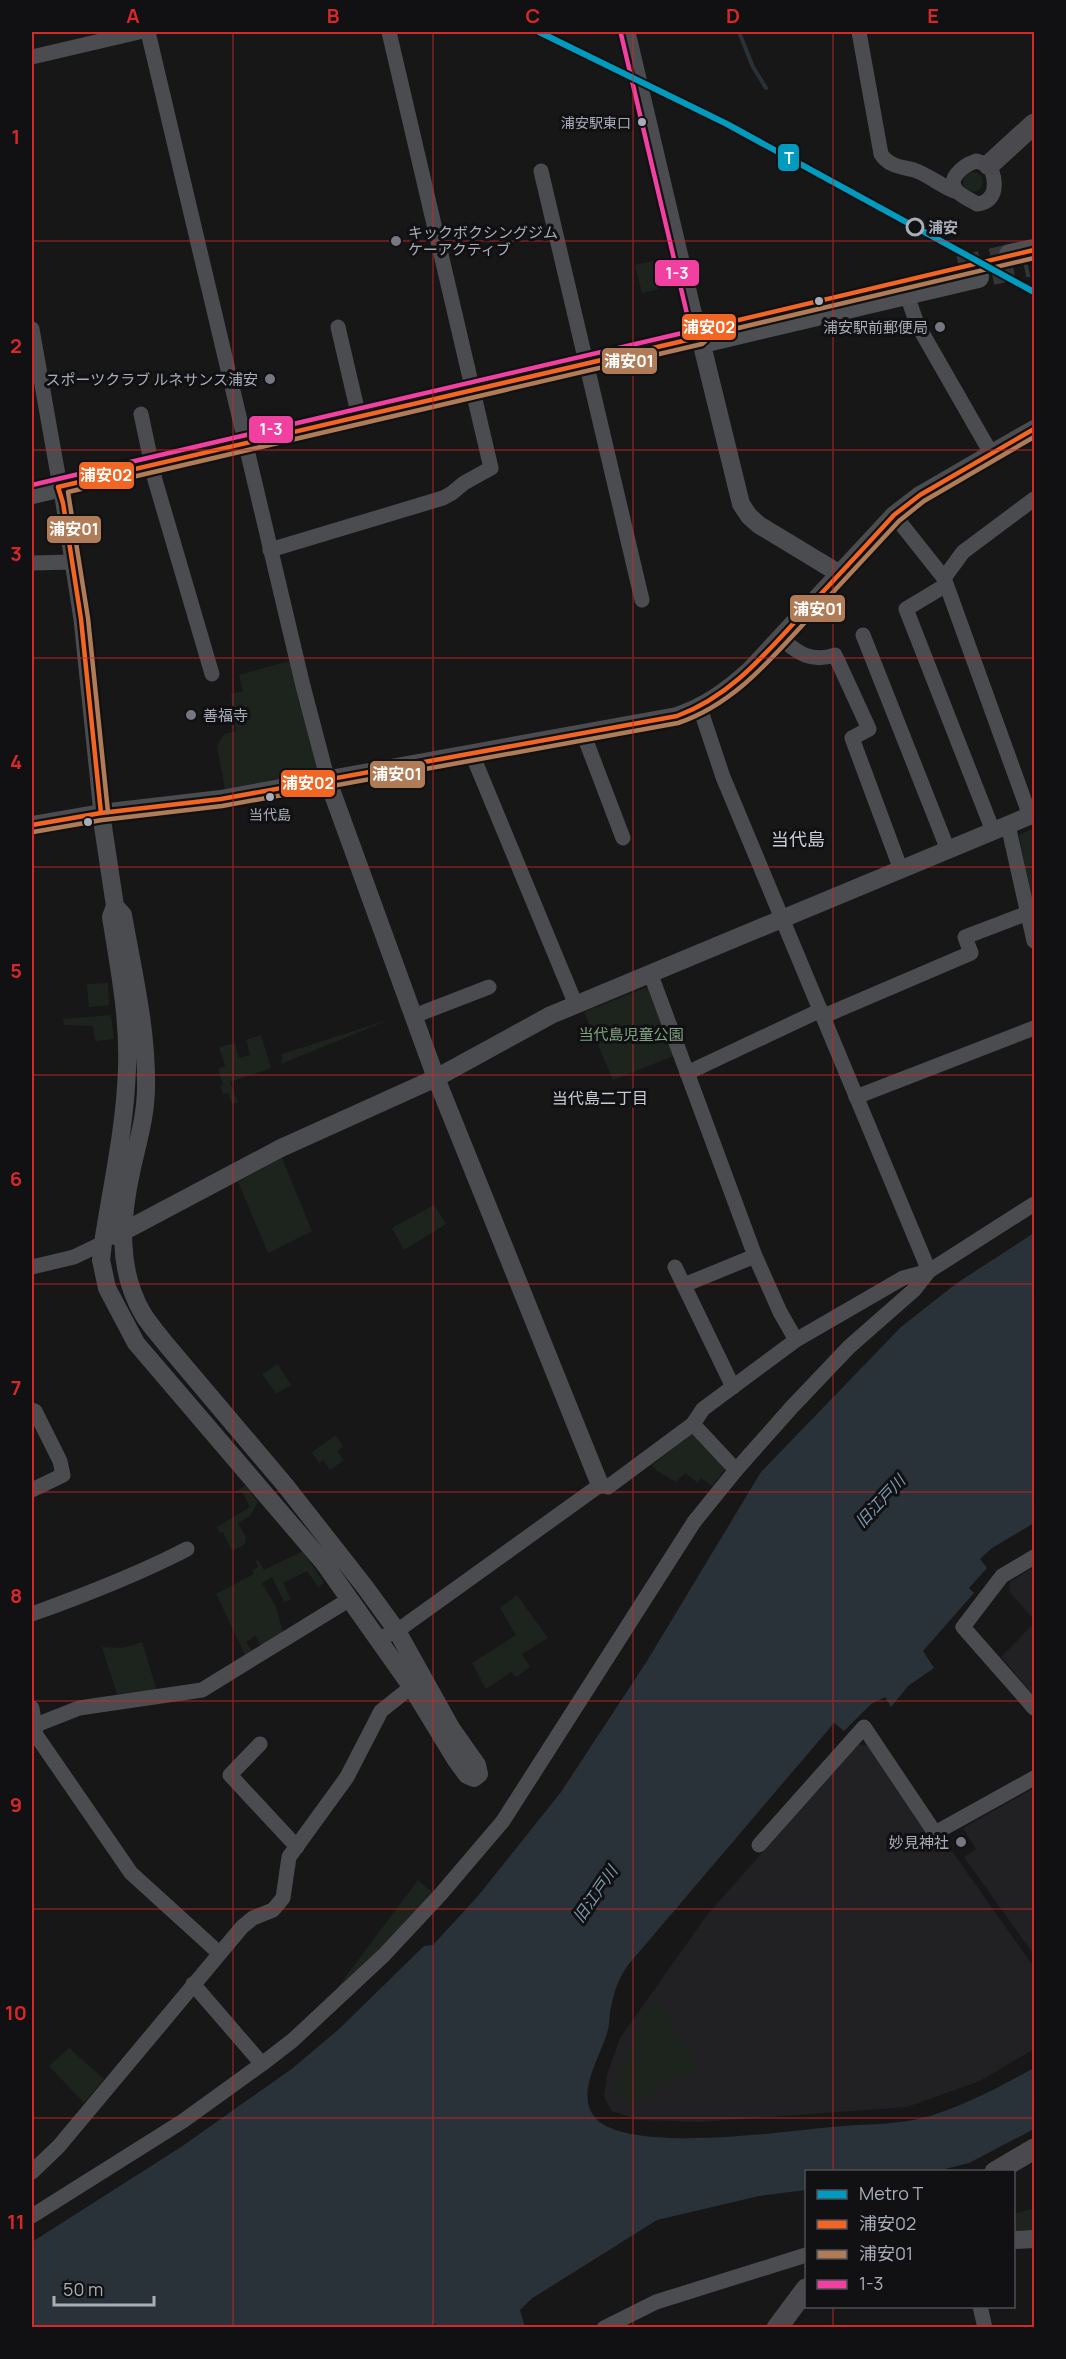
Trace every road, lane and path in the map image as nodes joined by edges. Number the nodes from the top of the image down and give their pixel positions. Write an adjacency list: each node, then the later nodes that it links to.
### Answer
1 (139, 32): 6 (street)
2 (148, 32): 20 (street)
3 (389, 32): 16 (street)
4 (628, 32): 14 (street)
5 (859, 32): 10 (street)
6 (32, 57)
7 (1035, 124): 8 (main road)
8 (989, 165): 10 (street); 10 (street)
9 (541, 171): 15 (street)
10 (957, 192)
11 (907, 295): 14 (main road); 14 (main road); 21 (street)
12 (338, 327): 18 (street)
13 (32, 329): 23 (street)
14 (700, 337): 15 (main road); 30 (street)
15 (586, 364): 16 (main road); 32 (street)
16 (472, 390): 18 (main road); 27 (street)
17 (141, 414): 22 (street)
18 (359, 417): 20 (main road)
19 (1035, 429): 21 (street)
20 (245, 444): 22 (main road); 27 (street)
21 (992, 455): 26 (street)
22 (151, 465): 23 (main road); 35 (street)
23 (58, 487): 24 (main road); 28 (street)
24 (32, 493)
25 (1035, 499): 31 (street)
26 (894, 514): 30 (street); 31 (street)
27 (270, 550): 39 (street)
28 (72, 562): 29 (street); 40 (street)
29 (32, 563)
30 (840, 574): 34 (street)
31 (945, 582): 41 (street); 43 (street)
32 (642, 600)
33 (863, 635): 45 (street)
34 (780, 638): 36 (street); 46 (street)
35 (212, 674)
36 (700, 708): 37 (street); 49 (street)
37 (583, 733): 38 (street); 44 (street)
38 (472, 754): 39 (street); 53 (street)
39 (328, 781): 40 (street); 55 (street)
40 (101, 813): 42 (street); 47 (street)
41 (1032, 815): 43 (street)
42 (32, 825)
43 (1001, 828): 45 (street); 48 (street)
44 (623, 838)
45 (948, 850): 46 (street)
46 (902, 870): 49 (street)
47 (115, 906): 61 (street); 62 (street)
48 (1028, 913): 50 (street); 54 (street)
49 (783, 921): 51 (street); 54 (street)
50 (1035, 941)
51 (651, 975): 53 (street); 57 (street)
52 (489, 987): 55 (street)
53 (576, 1005): 58 (street)
54 (822, 1013): 57 (street); 59 (street)
55 (414, 1016): 58 (street)
56 (1035, 1028): 59 (street)
57 (687, 1073): 63 (street)
58 (436, 1078): 61 (street); 73 (street)
59 (856, 1097): 66 (street)
60 (1035, 1204): 66 (street)
61 (122, 1232): 62 (street); 79 (street)
62 (103, 1243): 64 (street); 77 (street)
63 (755, 1256): 67 (street); 68 (street)
64 (32, 1267)
65 (675, 1267): 67 (street)
66 (929, 1271): 68 (street); 72 (street)
67 (684, 1285): 69 (street)
68 (796, 1340): 69 (street)
69 (733, 1387): 71 (street)
70 (32, 1410): 74 (street)
71 (693, 1424): 72 (street); 73 (street)
72 (736, 1470): 91 (street)
73 (600, 1485): 79 (street)
74 (32, 1490)
75 (187, 1549): 78 (street)
76 (1035, 1557): 83 (street)
77 (350, 1599): 80 (street); 84 (street)
78 (32, 1614)
79 (397, 1631): 80 (street); 81 (street)
80 (378, 1639): 81 (street)
81 (416, 1682): 81 (street); 88 (street)
82 (32, 1708): 84 (street)
83 (1035, 1708)
84 (36, 1725): 89 (street)
85 (260, 1744): 88 (street)
86 (1035, 1778): 87 (street)
87 (759, 1845)
88 (297, 1847): 89 (street)
89 (219, 1953): 90 (street)
90 (193, 1984): 91 (street); 94 (street)
91 (262, 2064): 95 (street)
92 (1035, 2150): 93 (main road)
93 (999, 2170)
94 (32, 2172)
95 (32, 2216)
96 (1035, 2238): 97 (street)
97 (1015, 2240)
98 (805, 2256): 101 (street)
99 (805, 2292): 102 (main road)
100 (980, 2308): 103 (street)
101 (604, 2328)
102 (777, 2328)
103 (985, 2328)

